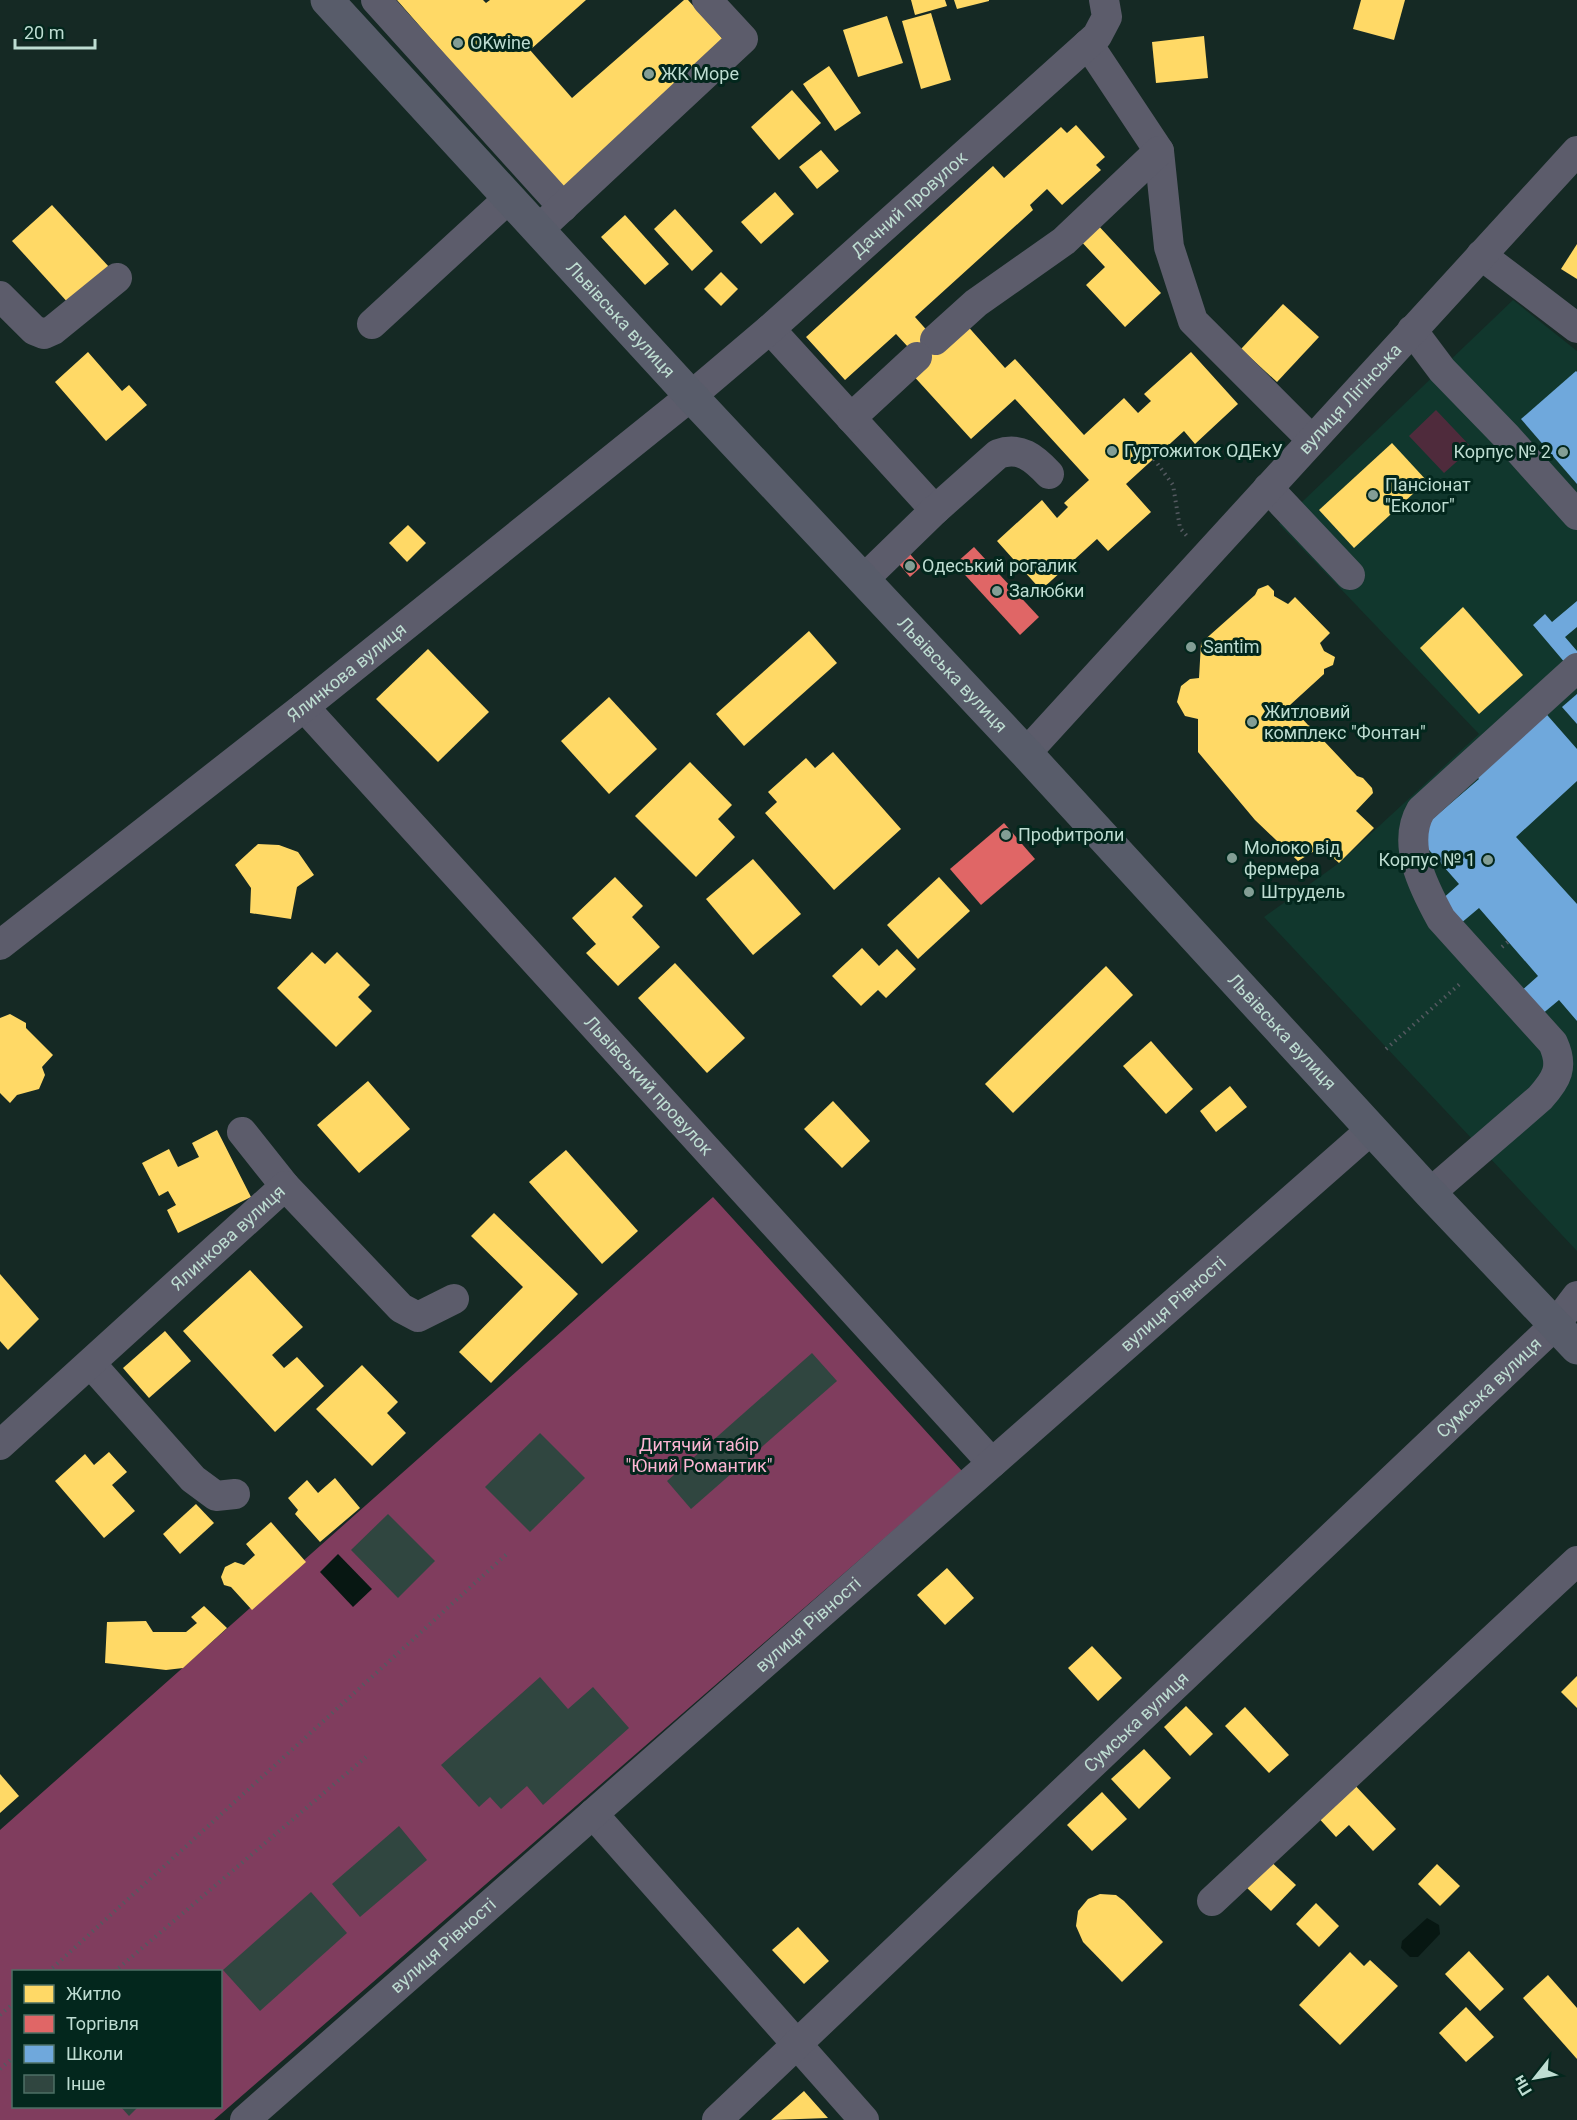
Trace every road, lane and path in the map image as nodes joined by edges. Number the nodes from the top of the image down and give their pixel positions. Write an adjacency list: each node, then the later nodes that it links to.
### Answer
1 (327, 0): 8 (main road, Львівська вулиця)
2 (376, 0): 9 (street)
3 (707, 0): 9 (street)
4 (1104, 0): 5 (street, Дачний провулок)
5 (1088, 44): 6 (street); 16 (street, Дачний провулок)
6 (1160, 151): 19 (street); 20 (street)
7 (1577, 151): 11 (street, вулиця Лігінська)
8 (509, 198): 10 (main road, Львівська вулиця); 14 (street)
9 (562, 207): 10 (street)
10 (538, 230): 18 (main road, Львівська вулиця)
11 (1481, 255): 15 (street); 17 (street, вулиця Лігінська)
12 (117, 278): 13 (street)
13 (0, 296)
14 (372, 324)
15 (1577, 328)
16 (770, 329): 18 (street, Дачний провулок); 19 (street)
17 (1412, 330): 20 (street, вулиця Лігінська); 25 (street)
18 (691, 396): 28 (main road, Львівська вулиця); 30 (street, Ялинкова вулиця)
19 (851, 418): 24 (street)
20 (1312, 440): 23 (street, вулиця Лігінська)
21 (1154, 459): 26 (path)
22 (1049, 474): 24 (street)
23 (1268, 488): 26 (street, вулиця Лігінська); 27 (street)
24 (934, 510): 28 (street)
25 (1577, 515)
26 (1207, 555): 31 (street, вулиця Лігінська)
27 (1350, 575)
28 (863, 580): 31 (main road, Львівська вулиця)
29 (1577, 668): 34 (street)
30 (304, 707): 33 (street, Ялинкова вулиця); 45 (street, Львівський провулок)
31 (1026, 753): 36 (main road, Львівська вулиця)
32 (1509, 941): 34 (path)
33 (0, 945)
34 (1482, 964): 35 (path); 39 (street)
35 (1386, 1049)
36 (1372, 1129): 39 (main road, Львівська вулиця); 45 (street, вулиця Рівності)
37 (242, 1132): 38 (street)
38 (285, 1186): 41 (street, Ялинкова вулиця); 43 (street, Ялинкова вулиця)
39 (1430, 1193): 42 (main road, Львівська вулиця)
40 (1577, 1296): 42 (street, Сумська вулиця)
41 (454, 1299)
42 (1566, 1337): 56 (street, Сумська вулиця)
43 (91, 1364): 44 (street, Ялинкова вулиця); 46 (street)
44 (0, 1445)
45 (992, 1463): 50 (street, вулиця Рівності)
46 (235, 1494)
47 (509, 1552): 52 (path)
48 (1577, 1561): 51 (street)
49 (366, 1757): 53 (path)
50 (593, 1814): 56 (street); 59 (street, вулиця Рівності)
51 (1212, 1901)
52 (49, 1970)
53 (115, 1970)
54 (12, 2005): 55 (path)
55 (0, 2015)
56 (795, 2044): 60 (street, Сумська вулиця); 61 (street)
57 (12, 2059): 58 (path)
58 (0, 2069)
59 (245, 2120)
60 (717, 2120)
61 (864, 2120)

